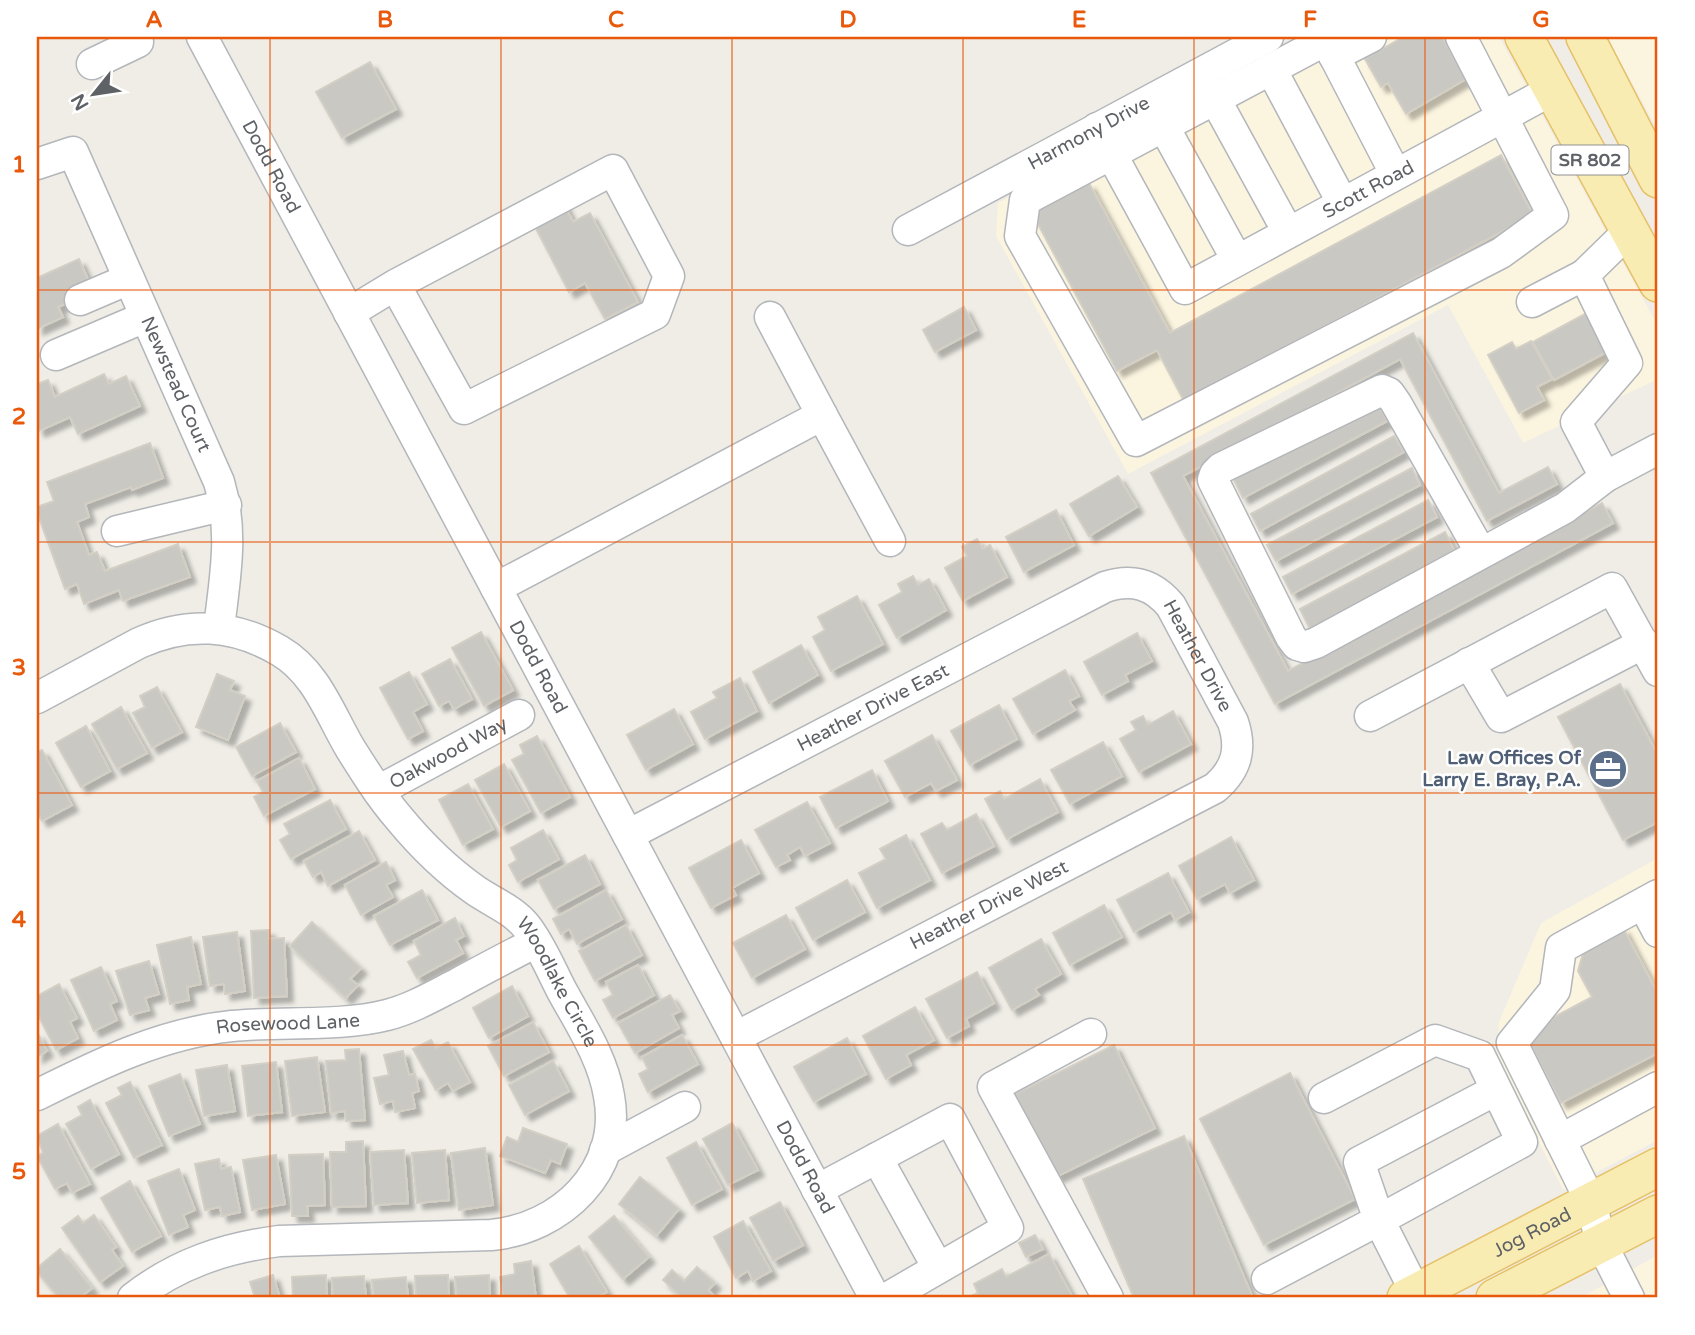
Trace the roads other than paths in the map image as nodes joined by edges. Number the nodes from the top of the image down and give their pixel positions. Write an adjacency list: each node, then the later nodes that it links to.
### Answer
1 (135, 37): 9 (street)
2 (202, 37): 31 (street, Dodd Road)
3 (1268, 37): 15 (street, Harmony Drive)
4 (1371, 37): 8 (street)
5 (1461, 37): 13 (street)
6 (1524, 37): 11 (main road, SR 802)
7 (1585, 37): 19 (main road, SR 802)
8 (1328, 44): 10 (street); 18 (street)
9 (92, 64)
10 (1271, 69): 12 (street); 20 (street)
11 (1552, 90): 13 (street, Scott Road); 23 (main road, SR 802)
12 (1216, 99): 14 (street); 22 (street)
13 (1502, 116): 16 (street); 18 (street, Scott Road)
14 (1164, 127): 16 (street); 24 (street)
15 (1097, 128): 16 (street); 21 (street, Harmony Drive)
16 (1112, 155): 24 (street, Scott Road)
17 (37, 164): 26 (street, Newstead Court)
18 (1395, 173): 20 (street, Scott Road)
19 (1658, 180)
20 (1342, 202): 22 (street, Scott Road)
21 (908, 230)
22 (1288, 232): 24 (street, Scott Road)
23 (1644, 234): 25 (street); 27 (main road, SR 802)
24 (1237, 260)
25 (1584, 275): 30 (street); 37 (street)
26 (128, 279): 29 (street); 32 (street, Newstead Court)
27 (1658, 283)
28 (395, 285): 28 (street); 31 (street)
29 (80, 300)
30 (1532, 302)
31 (349, 313): 43 (street, Dodd Road)
32 (145, 317): 34 (street); 38 (street, Newstead Court)
33 (770, 317): 35 (street)
34 (56, 355)
35 (822, 415): 40 (street); 43 (street)
36 (1658, 449): 37 (street)
37 (1605, 477): 41 (street)
38 (226, 505): 39 (street); 44 (street, Newstead Court)
39 (117, 531)
40 (890, 541)
41 (1481, 553): 41 (street)
42 (1119, 582): 51 (street, Heather Drive); 53 (street, Heather Drive East)
43 (496, 588): 53 (street, Dodd Road)
44 (219, 628): 48 (street, Woodlake Circle); 52 (street, Woodlake Circle)
45 (1644, 643): 46 (street); 46 (street); 47 (street)
46 (1469, 663): 50 (street)
47 (1658, 671)
48 (37, 698)
49 (519, 715): 52 (street, Oakwood Way)
50 (1370, 716)
51 (1235, 765): 58 (street, Heather Drive West)
52 (378, 791): 56 (street, Woodlake Circle)
53 (628, 835): 58 (street, Dodd Road)
54 (1651, 900): 55 (street); 64 (street)
55 (1658, 932)
56 (536, 942): 61 (street, Rosewood Lane); 65 (street, Woodlake Circle)
57 (1091, 1034): 79 (street)
58 (736, 1037): 68 (street, Dodd Road)
59 (1658, 1087): 64 (street)
60 (1496, 1090): 62 (street); 71 (street); 71 (street)
61 (37, 1095)
62 (1324, 1098)
63 (685, 1107): 65 (street)
64 (1560, 1140): 69 (street)
65 (605, 1150): 76 (street, Woodlake Circle)
66 (877, 1158): 68 (street); 73 (street); 73 (street)
67 (1658, 1167): 69 (main road, Jog Road)
68 (817, 1190): 77 (street, Dodd Road)
69 (1591, 1202): 72 (street); 75 (main road, Jog Road)
70 (1658, 1213): 72 (main road)
71 (1378, 1220): 74 (street); 75 (street)
72 (1601, 1244): 80 (main road); 81 (street)
73 (938, 1268): 78 (street)
74 (1267, 1279)
75 (1411, 1296)
76 (133, 1298)
77 (875, 1298)
78 (887, 1298)
79 (1108, 1298)
80 (1495, 1298)
81 (1629, 1298)

